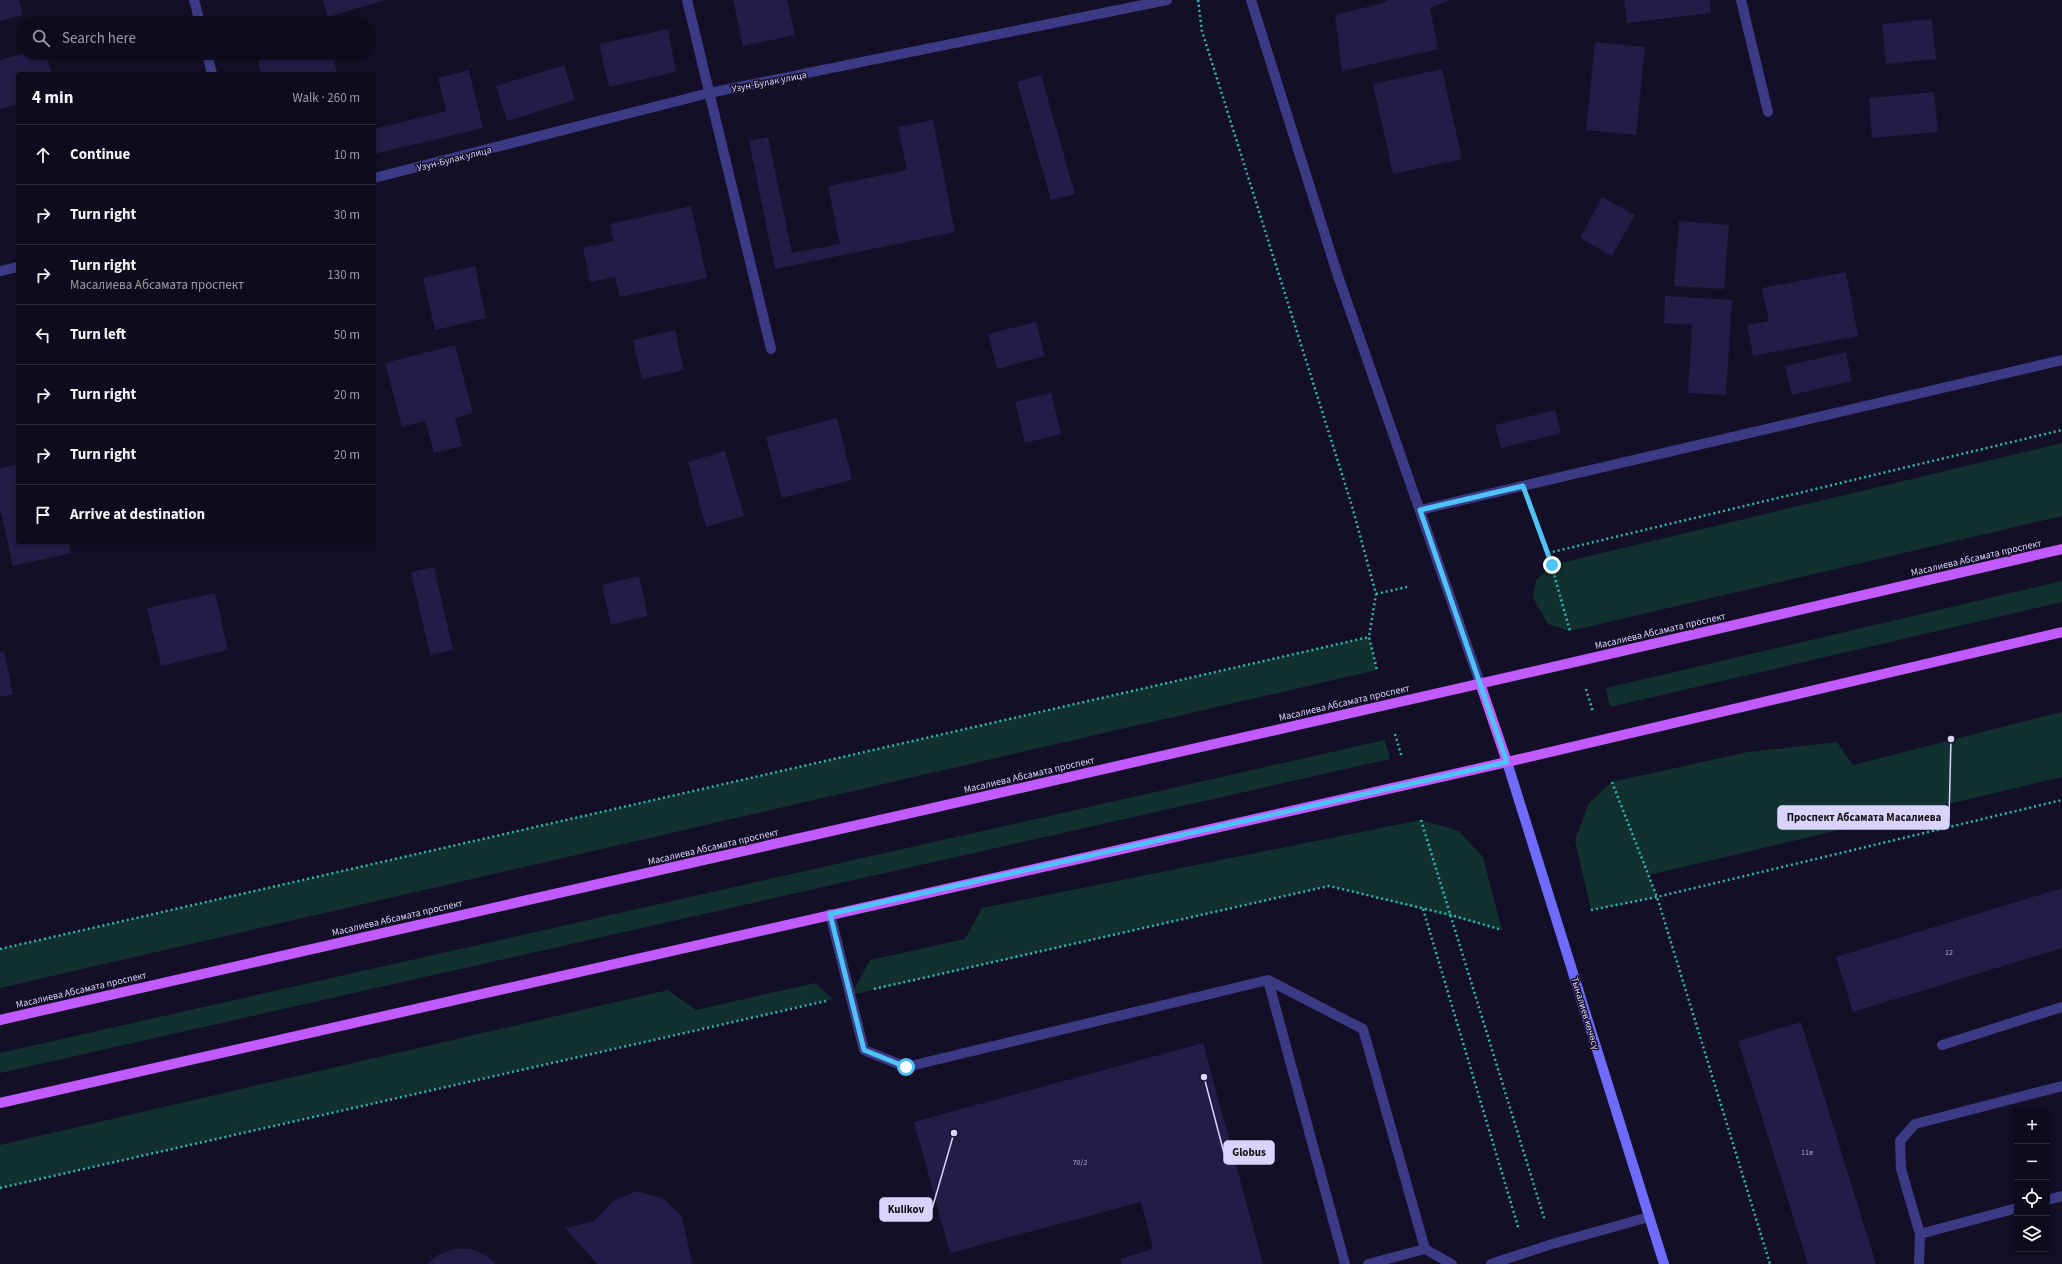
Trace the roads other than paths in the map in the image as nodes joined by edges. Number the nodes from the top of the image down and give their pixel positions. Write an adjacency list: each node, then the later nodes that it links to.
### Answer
1 (194, 0): 6 (street)
2 (687, 0): 9 (street)
3 (1167, 0): 9 (street, Узун-Булак улица)
4 (1251, 0): 16 (street)
5 (1741, 0): 10 (street)
6 (198, 16)
7 (209, 60): 8 (street)
8 (212, 72)
9 (710, 93): 11 (street, Узун-Булак улица); 14 (street)
10 (1768, 112)
11 (376, 177)
12 (16, 267): 13 (street)
13 (0, 271)
14 (771, 349)
15 (2062, 360): 16 (street)
16 (1420, 510): 19 (street)
17 (2062, 549): 19 (main road, Масалиева Абсамата проспект)
18 (2062, 632): 20 (main road)
19 (1480, 683): 20 (main road); 24 (main road, Масалиева Абсамата проспект)
20 (1507, 762): 21 (main road); 31 (main road, Тыналиев көчөсү)
21 (830, 914): 22 (street); 27 (main road)
22 (1268, 980): 33 (street); 34 (street)
23 (2062, 1007): 25 (street)
24 (0, 1020)
25 (1942, 1045)
26 (2062, 1086): 32 (street)
27 (0, 1103)
28 (2062, 1196): 29 (street)
29 (2050, 1199)
30 (2014, 1209): 32 (street)
31 (1649, 1217): 37 (street); 38 (main road, Тыналиев көчөсү)
32 (1920, 1234): 39 (street)
33 (1425, 1249): 35 (street); 36 (street)
34 (1345, 1264)
35 (1368, 1264)
36 (1452, 1264)
37 (1491, 1264)
38 (1664, 1264)
39 (1919, 1264)

